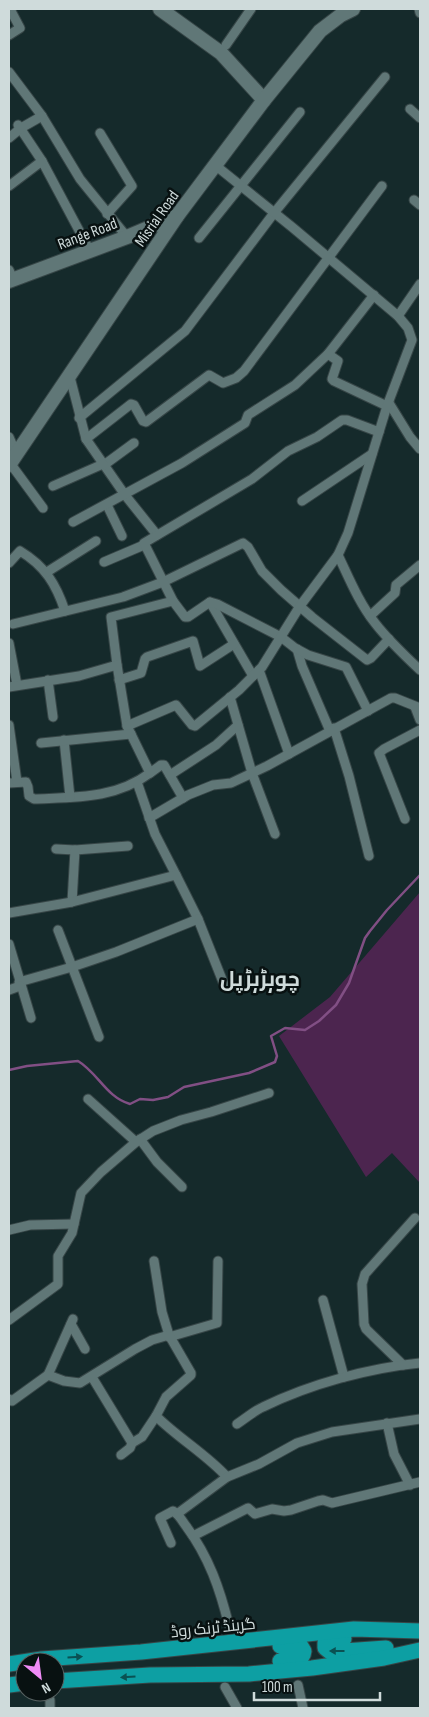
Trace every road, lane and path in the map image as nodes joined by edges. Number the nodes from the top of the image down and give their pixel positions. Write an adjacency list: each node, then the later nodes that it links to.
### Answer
1 (10, 9): 7 (street)
2 (160, 9): 11 (main road)
3 (251, 9): 8 (street)
4 (353, 9): 11 (main road, Misrial Road)
5 (419, 9): 6 (street)
6 (420, 13)
7 (9, 35)
8 (226, 45)
9 (9, 72): 14 (street)
10 (385, 78): 24 (street)
11 (264, 100): 20 (main road, Misrial Road)
12 (410, 108): 15 (street)
13 (300, 112): 22 (street)
14 (42, 116): 16 (street); 25 (street)
15 (420, 118)
16 (20, 126): 18 (street); 19 (street)
17 (100, 133): 25 (street)
18 (9, 138)
19 (42, 162): 21 (street); 29 (street)
20 (215, 165): 22 (street); 26 (main road, Misrial Road)
21 (9, 186)
22 (241, 186): 24 (street); 28 (street)
23 (382, 186): 30 (street)
24 (274, 213): 30 (street); 38 (street)
25 (107, 214): 27 (street)
26 (177, 216): 27 (main road, Range Road); 36 (main road, Misrial Road)
27 (127, 237): 29 (main road, Range Road)
28 (200, 238)
29 (90, 250): 31 (main road, Range Road)
30 (328, 258): 33 (street); 41 (street)
31 (10, 277)
32 (420, 284): 34 (street)
33 (374, 295): 34 (street); 35 (street)
34 (398, 316): 37 (street)
35 (328, 354): 37 (street); 48 (street)
36 (70, 377): 38 (street); 45 (main road, Misrial Road)
37 (388, 404): 39 (street); 43 (street)
38 (79, 418): 41 (street)
39 (379, 432): 44 (street); 53 (street)
40 (9, 436): 45 (street)
41 (86, 439): 46 (street)
42 (134, 443): 46 (street)
43 (420, 449)
44 (372, 454): 49 (street); 57 (street)
45 (12, 461): 51 (street)
46 (103, 464): 47 (street); 48 (street)
47 (53, 486)
48 (125, 495): 50 (street); 53 (street)
49 (302, 501)
50 (107, 505): 52 (street); 54 (street)
51 (42, 508)
52 (73, 522)
53 (157, 535): 56 (street)
54 (122, 536)
55 (96, 541): 61 (street)
56 (144, 545): 58 (street); 62 (street)
57 (338, 555): 65 (street); 67 (street)
58 (104, 562)
59 (9, 563): 61 (street)
60 (420, 565): 67 (street)
61 (47, 572): 66 (street)
62 (163, 582): 63 (street); 65 (street); 66 (street)
63 (173, 601): 64 (street); 74 (street)
64 (210, 602): 69 (street); 72 (street)
65 (300, 606): 69 (street); 70 (street)
66 (65, 611): 68 (street)
67 (370, 616): 70 (street)
68 (12, 624)
69 (281, 637): 73 (street); 76 (street)
70 (389, 640): 75 (street)
71 (9, 643): 79 (street)
72 (234, 644): 76 (street); 78 (street)
73 (297, 649): 82 (street); 88 (street)
74 (117, 665): 77 (street); 78 (street)
75 (420, 670)
76 (256, 673): 80 (street); 92 (street)
77 (48, 680): 79 (street); 83 (street)
78 (119, 680): 87 (street)
79 (13, 686)
80 (230, 697): 86 (street); 87 (street)
81 (418, 708): 82 (street); 84 (street)
82 (368, 711): 88 (street)
83 (54, 717)
84 (420, 720)
85 (9, 725): 96 (street)
86 (238, 725): 94 (street); 95 (street)
87 (129, 730): 90 (street); 93 (street)
88 (332, 730): 92 (street); 106 (street)
89 (420, 730): 101 (street)
90 (64, 740): 91 (street); 98 (street)
91 (41, 743)
92 (289, 754): 94 (street)
93 (150, 773): 95 (street); 97 (street)
94 (252, 773): 99 (street); 102 (street)
95 (170, 775): 99 (street)
96 (13, 782): 98 (street)
97 (137, 782): 98 (street); 100 (street)
98 (70, 797)
99 (182, 798): 100 (street)
100 (149, 818): 107 (street)
101 (405, 819)
102 (275, 834)
103 (128, 846): 105 (street)
104 (56, 849): 105 (street)
105 (75, 850): 108 (street)
106 (369, 856)
107 (176, 875): 108 (street); 110 (street)
108 (72, 902): 109 (street)
109 (9, 914)
110 (198, 918): 113 (street); 115 (street)
111 (58, 930): 113 (street)
112 (9, 944): 114 (street)
113 (72, 967): 114 (street); 118 (street)
114 (19, 984): 116 (street); 117 (street)
115 (225, 986)
116 (9, 990)
117 (31, 1018)
118 (99, 1038)
119 (269, 1093): 121 (street)
120 (88, 1099): 121 (street)
121 (138, 1140): 122 (street); 124 (street)
122 (182, 1187)
123 (415, 1218): 133 (street)
124 (74, 1224): 125 (street); 129 (street)
125 (9, 1230)
126 (154, 1260): 130 (street)
127 (218, 1261): 130 (street)
128 (323, 1300): 136 (street)
129 (9, 1320)
130 (169, 1336): 135 (street); 138 (street)
131 (85, 1348): 134 (street)
132 (420, 1363): 133 (street)
133 (403, 1364): 136 (street)
134 (48, 1375): 135 (street); 137 (street)
135 (92, 1377): 142 (street)
136 (344, 1377): 141 (street)
137 (9, 1399)
138 (156, 1416): 142 (street); 144 (street)
139 (420, 1419): 140 (street)
140 (387, 1423): 144 (street); 146 (street)
141 (237, 1424)
142 (132, 1444): 143 (street)
143 (121, 1455)
144 (227, 1477): 147 (street)
145 (420, 1482): 146 (street)
146 (410, 1485): 148 (street)
147 (177, 1514): 148 (street); 149 (street)
148 (193, 1536): 150 (street)
149 (171, 1543)
150 (229, 1626)
151 (420, 1636): 151 (highway, one-way to 151); 153 (highway, گرینڈ ٹرنک روڈ)
152 (420, 1650): 155 (highway)
153 (141, 1652): 154 (highway, گرینڈ ٹرنک روڈ, one-way to 153); 155 (highway)
154 (9, 1664)
155 (150, 1676): 156 (highway, one-way to 156)
156 (65, 1680)
157 (298, 1684): 160 (street)
158 (225, 1686): 159 (street)
159 (237, 1708)
160 (303, 1708)

